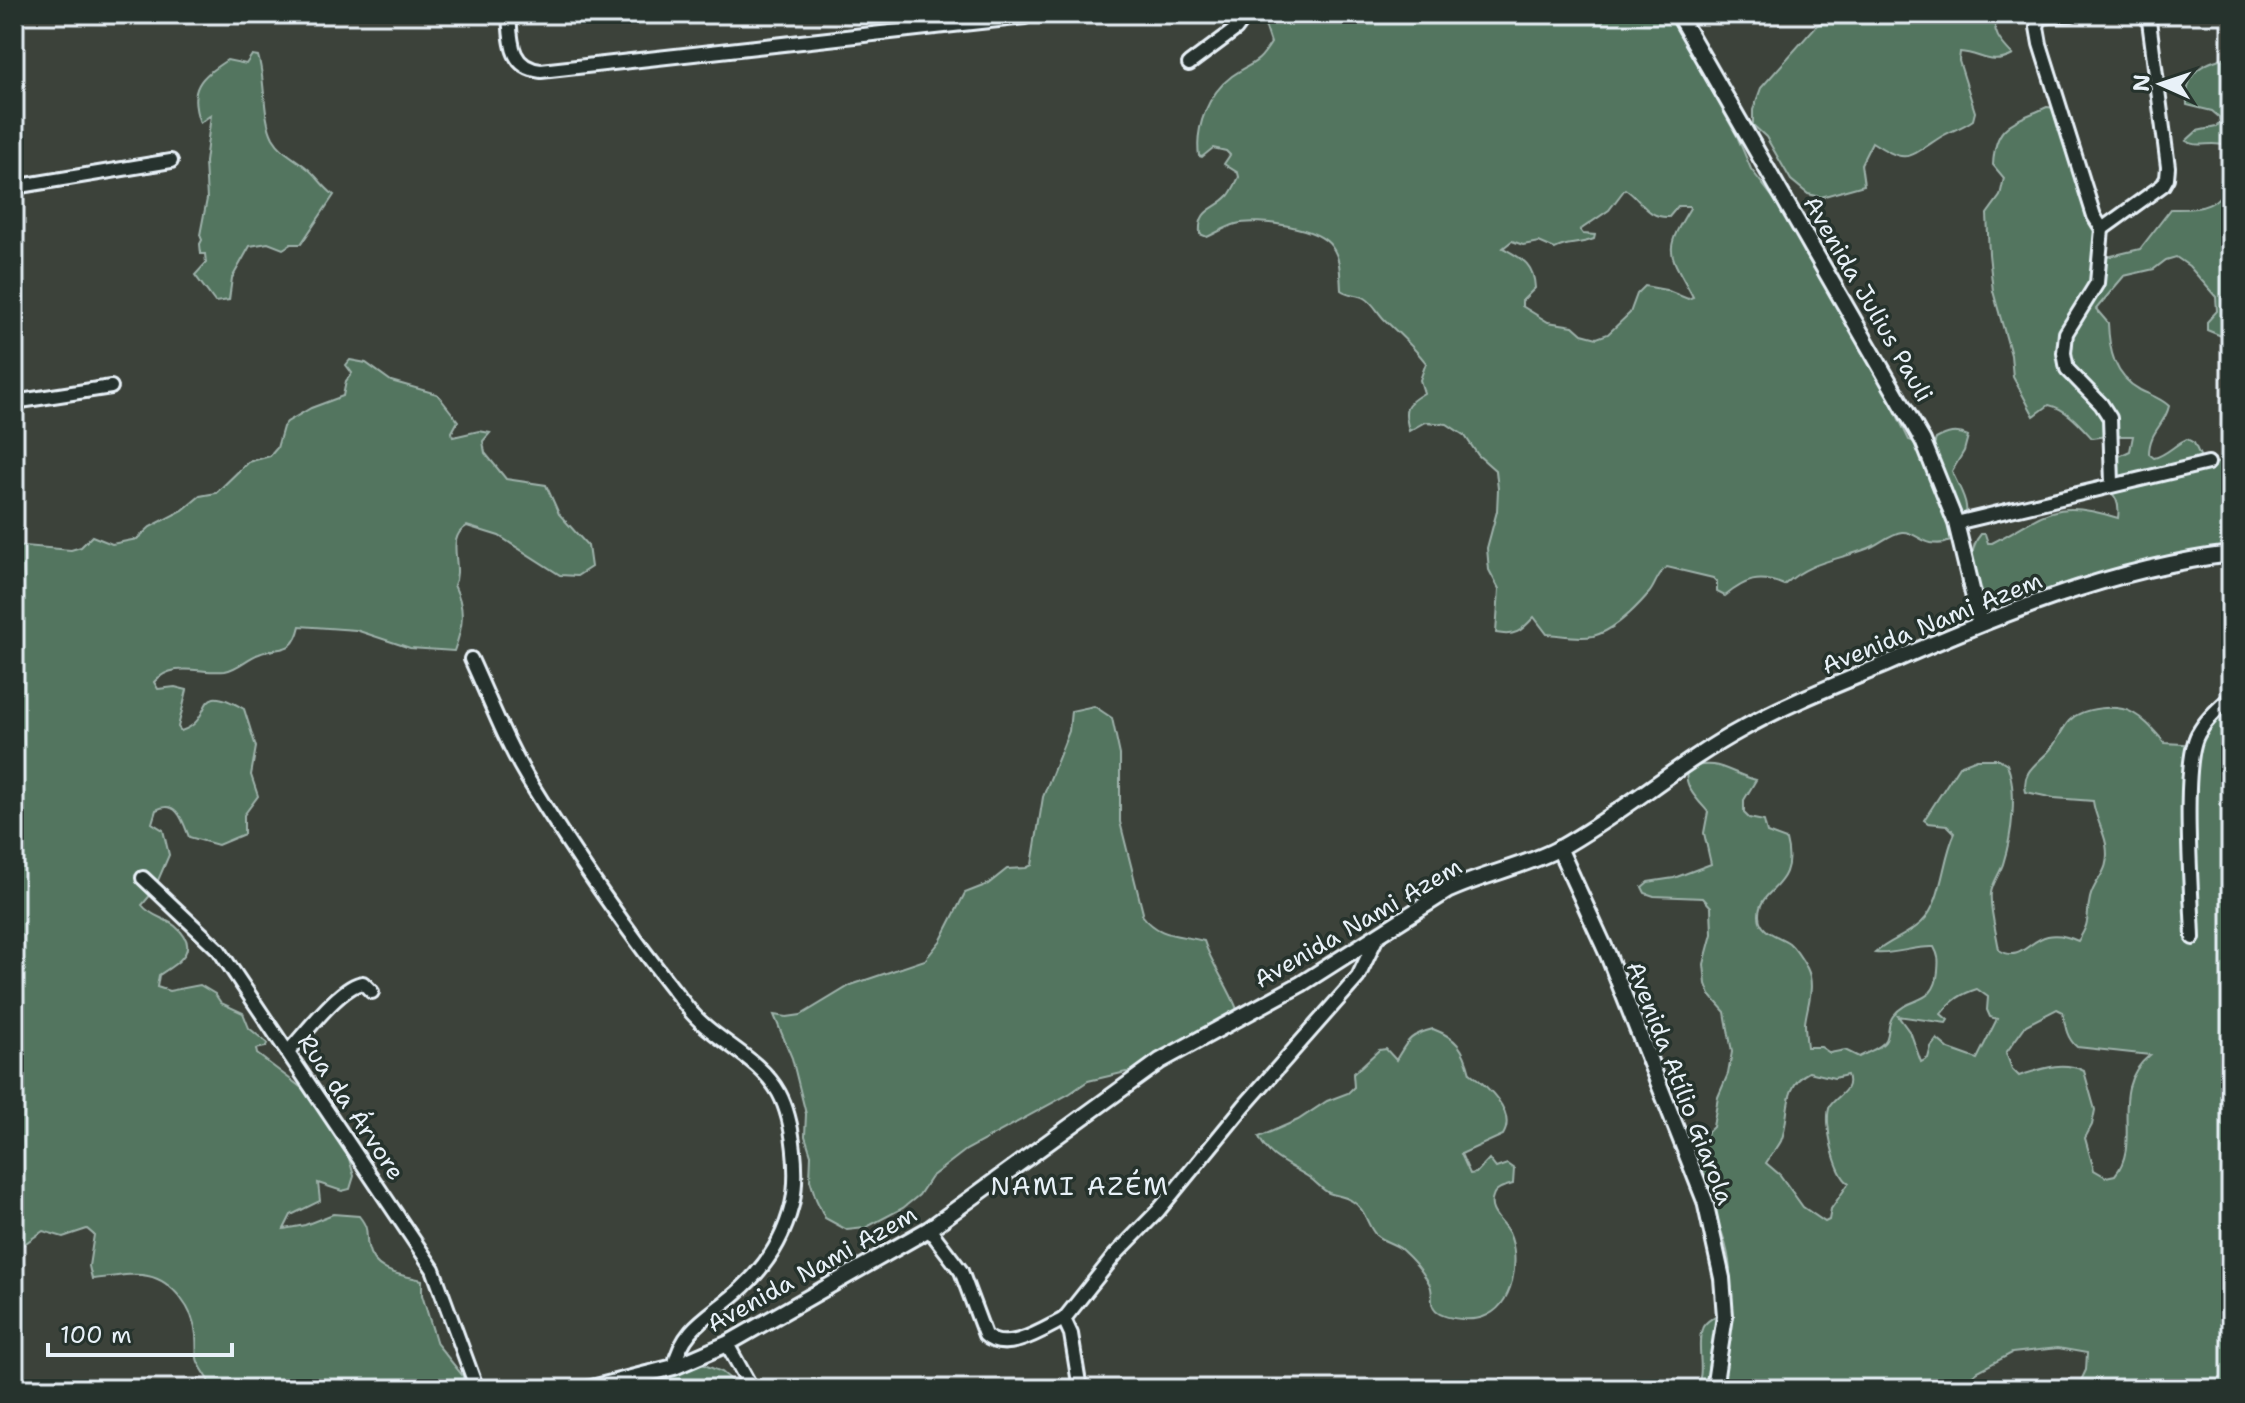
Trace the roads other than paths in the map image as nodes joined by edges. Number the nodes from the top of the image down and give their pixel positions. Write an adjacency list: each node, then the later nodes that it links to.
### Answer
1 (509, 14): 6 (street)
2 (1247, 14): 7 (street)
3 (1678, 14): 15 (street, Avenida Julius Pauli)
4 (2072, 14): 10 (street)
5 (2142, 14): 10 (street)
6 (1025, 17)
7 (1189, 64)
8 (171, 161): 9 (street)
9 (14, 187)
10 (2102, 229): 14 (street)
11 (111, 387): 12 (street)
12 (14, 402)
13 (2208, 463): 14 (street)
14 (2112, 484): 15 (street)
15 (1956, 523): 17 (street, Avenida Julius Pauli)
16 (2231, 554): 17 (street, Avenida Nami Azem)
17 (1980, 623): 20 (street, Avenida Nami Azem)
18 (471, 659): 29 (street)
19 (2231, 697): 23 (street)
20 (1559, 848): 22 (street, Avenida Nami Azem); 34 (street, Avenida Atílio Giarola)
21 (143, 878): 25 (street, Rua da Árvore)
22 (1378, 935): 26 (street, Avenida Nami Azem); 27 (street)
23 (2193, 938)
24 (372, 992): 25 (street)
25 (288, 1052): 30 (street, Rua da Árvore)
26 (929, 1229): 27 (street); 28 (street, Avenida Nami Azem)
27 (1064, 1319): 33 (street)
28 (727, 1344): 29 (street, Avenida Nami Azem); 32 (street)
29 (674, 1367): 31 (street, Avenida Nami Azem)
30 (477, 1389)
31 (588, 1389)
32 (752, 1389)
33 (1080, 1389)
34 (1714, 1389)

